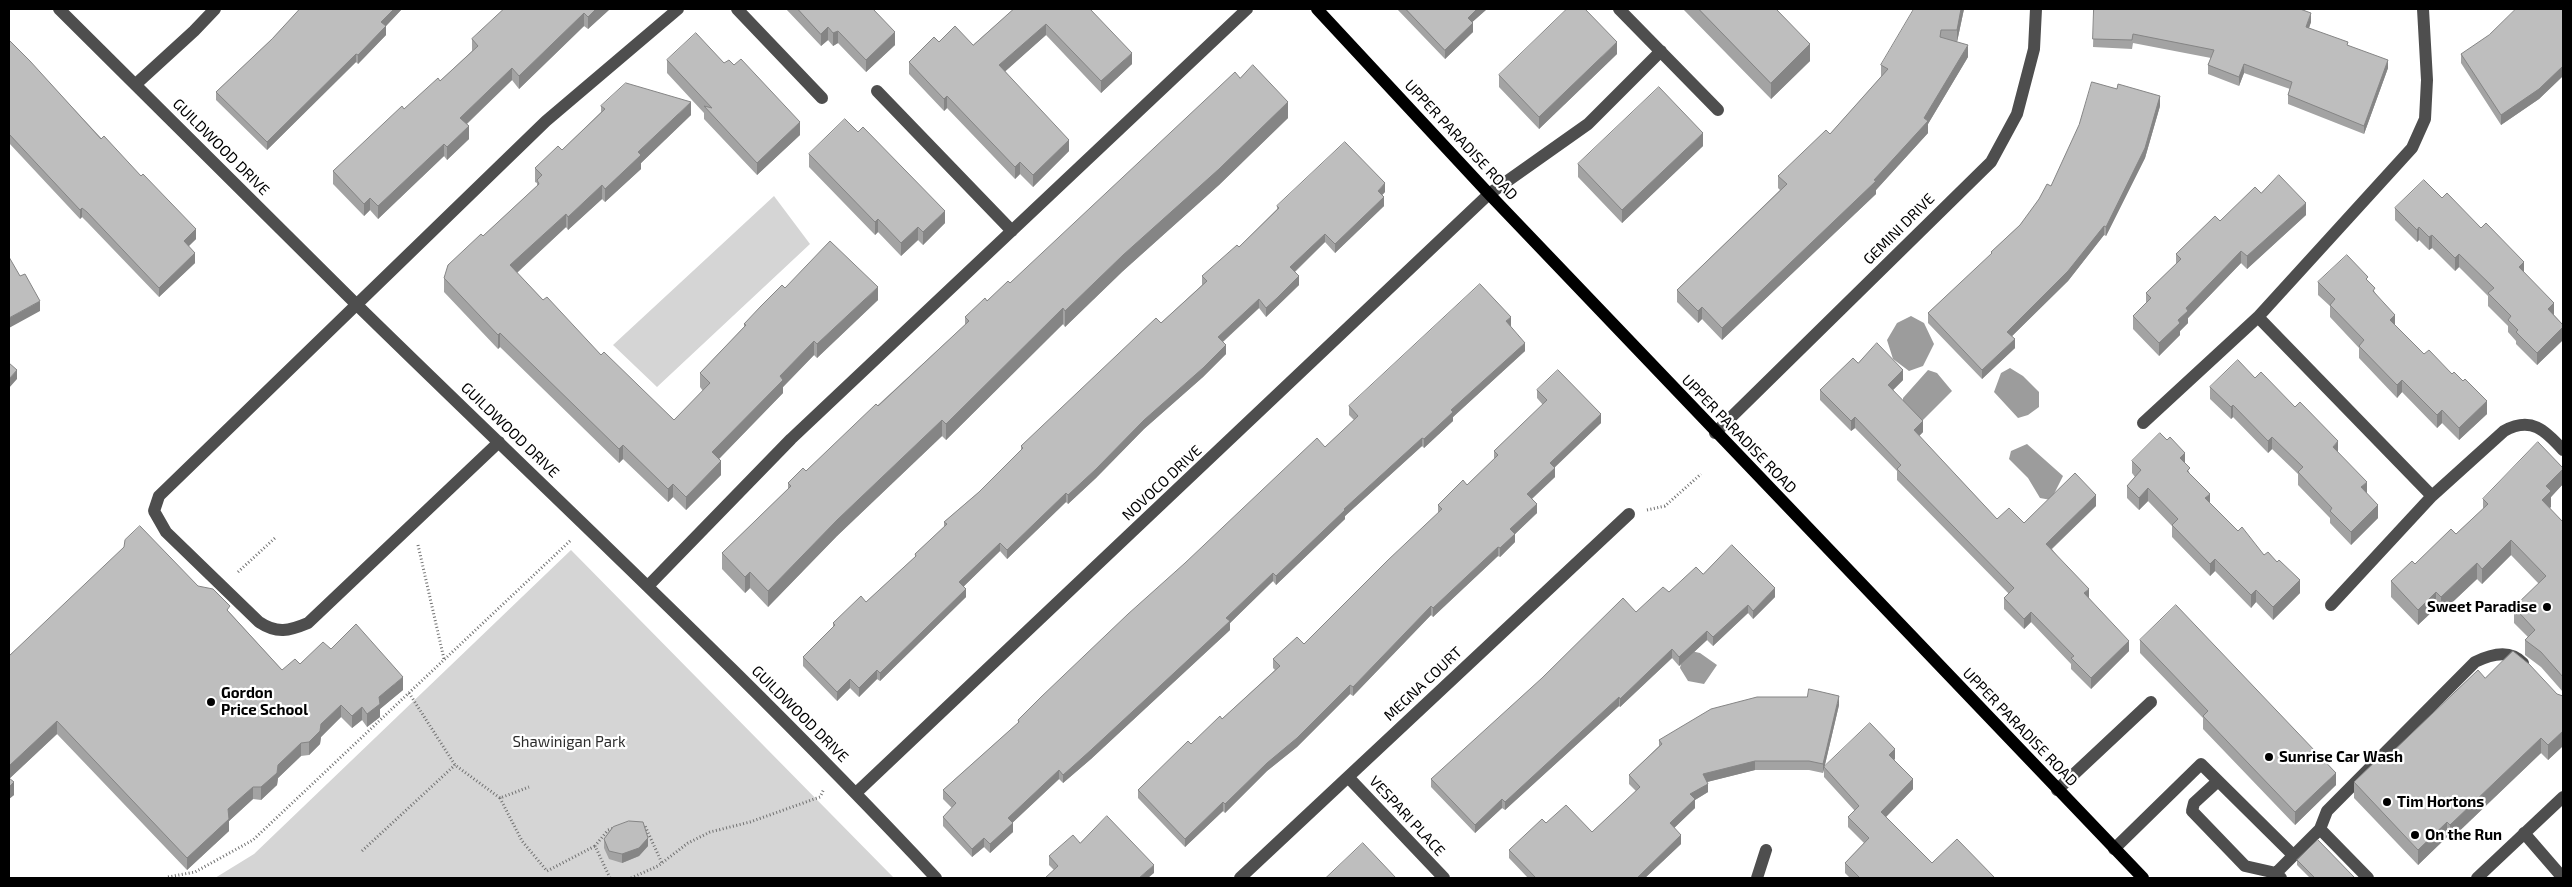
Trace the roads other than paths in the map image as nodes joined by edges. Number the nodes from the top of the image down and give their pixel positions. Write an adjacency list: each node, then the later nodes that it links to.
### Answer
1 (59, 9): 11 (street, GUILDWOOD DRIVE)
2 (216, 9): 11 (street)
3 (678, 9): 17 (street)
4 (738, 9): 13 (street)
5 (1247, 9): 16 (street)
6 (1317, 9): 15 (main road, UPPER PARADISE ROAD)
7 (1619, 9): 10 (street)
8 (2036, 9): 20 (street, GEMINI DRIVE)
9 (2423, 9): 18 (street)
10 (1661, 51): 14 (street); 15 (street, NOVOCO DRIVE)
11 (136, 84): 17 (street, GUILDWOOD DRIVE)
12 (877, 91): 16 (street)
13 (822, 98)
14 (1718, 110)
15 (1489, 194): 20 (main road, UPPER PARADISE ROAD); 32 (street, NOVOCO DRIVE)
16 (1012, 231): 25 (street)
17 (358, 306): 21 (street, GUILDWOOD DRIVE); 21 (street)
18 (2258, 317): 19 (street); 23 (street)
19 (2143, 423)
20 (1715, 433): 31 (main road, UPPER PARADISE ROAD)
21 (499, 442): 25 (street, GUILDWOOD DRIVE)
22 (2563, 450): 23 (street)
23 (2432, 496): 26 (street)
24 (1629, 514): 29 (street, MEGNA COURT)
25 (648, 586): 32 (street, GUILDWOOD DRIVE)
26 (2331, 605)
27 (2532, 671): 34 (street)
28 (2151, 702): 31 (street)
29 (1348, 777): 41 (street, MEGNA COURT); 42 (street, VESPARI PLACE)
30 (2218, 782): 36 (street); 38 (street); 39 (street)
31 (2057, 790): 36 (main road, UPPER PARADISE ROAD)
32 (856, 793): 40 (street, GUILDWOOD DRIVE)
33 (2563, 797): 35 (street)
34 (2320, 829): 38 (street); 45 (street)
35 (2524, 833): 46 (street); 47 (street)
36 (2114, 849): 44 (main road, UPPER PARADISE ROAD)
37 (1766, 850): 43 (street)
38 (2293, 855): 39 (street)
39 (2279, 876)
40 (936, 878)
41 (1240, 878)
42 (1444, 878)
43 (1757, 878)
44 (2142, 878)
45 (2368, 878)
46 (2477, 878)
47 (2563, 878)

